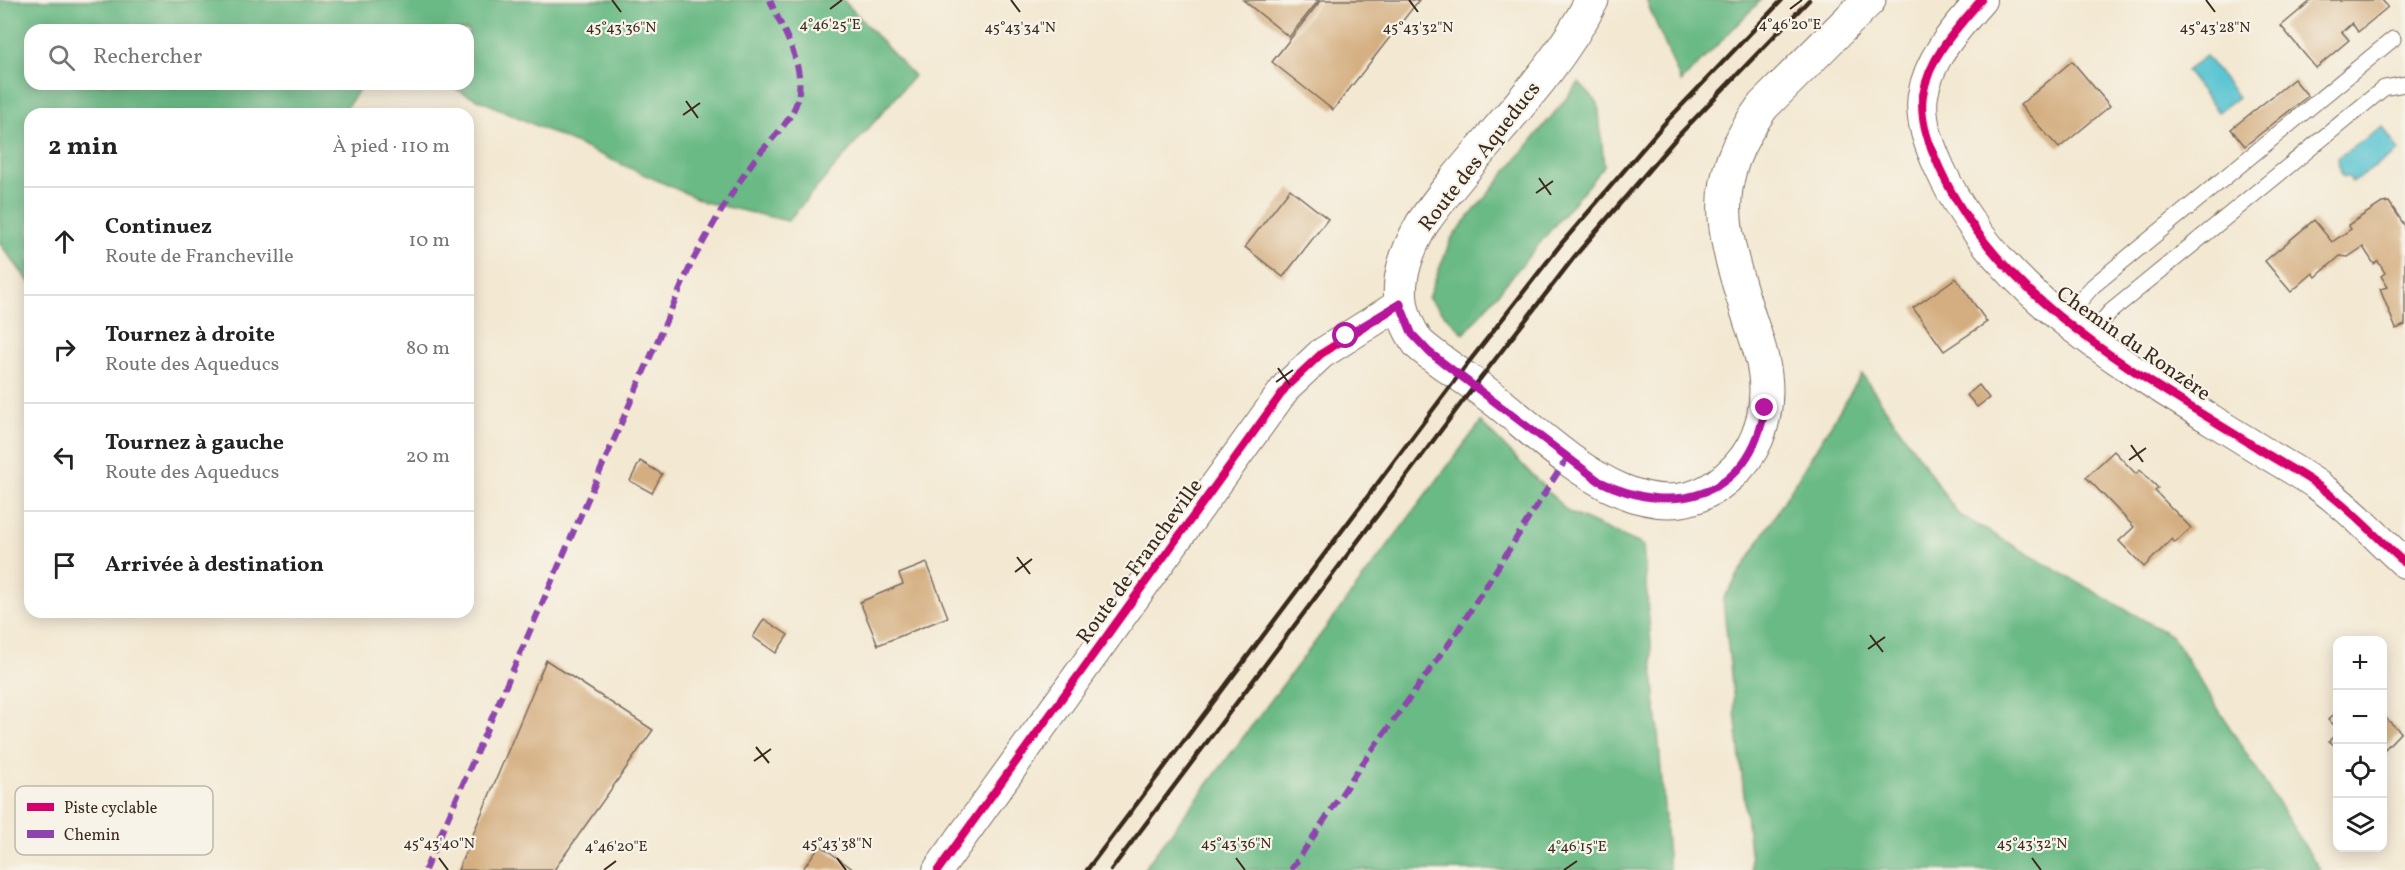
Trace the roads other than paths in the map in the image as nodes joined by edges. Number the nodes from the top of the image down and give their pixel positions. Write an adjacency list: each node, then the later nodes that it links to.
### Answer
1 (1592, 0): 6 (main road, Route des Aqueducs)
2 (1869, 0): 6 (main road, Route des Aqueducs)
3 (1981, 0): 7 (street, Chemin du Ronzère)
4 (2393, 39): 7 (lane)
5 (2405, 84): 8 (lane)
6 (1400, 304): 10 (street, Route de Francheville)
7 (2064, 319): 8 (street, Chemin du Ronzère)
8 (2088, 338): 9 (street, Chemin du Ronzère)
9 (2405, 563)
10 (938, 870)

